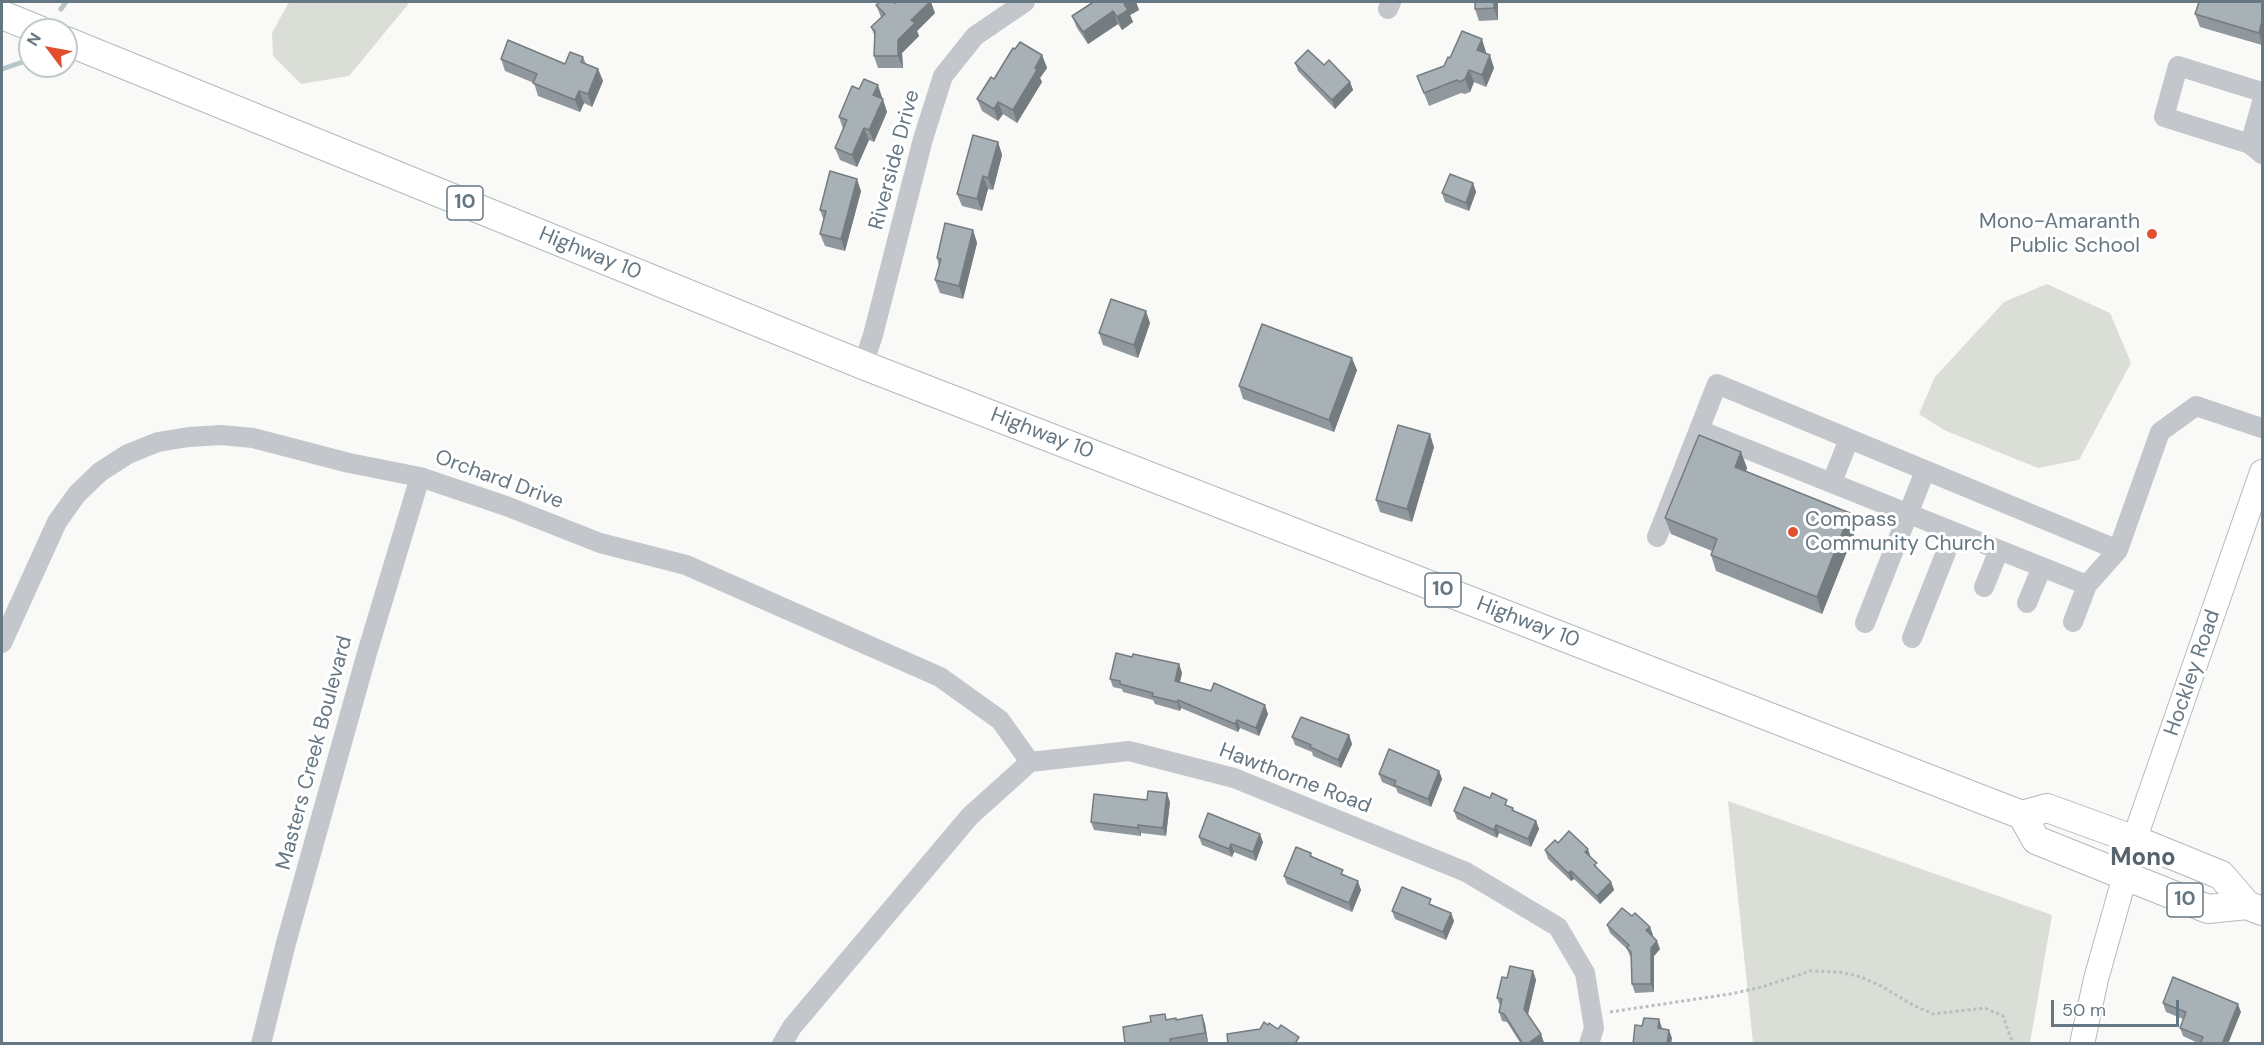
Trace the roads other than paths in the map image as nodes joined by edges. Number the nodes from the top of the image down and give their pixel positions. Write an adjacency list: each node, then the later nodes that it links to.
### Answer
1 (1025, 2): 8 (street, Riverside Drive)
2 (2, 15): 3 (highway)
3 (18, 21)
4 (78, 46): 8 (highway, Highway 10 / 10)
5 (2262, 92): 7 (street)
6 (2262, 102): 7 (street)
7 (2256, 149)
8 (863, 365): 30 (highway, Highway 10 / 10)
9 (2262, 428): 20 (street)
10 (1699, 430): 11 (street); 15 (street); 18 (street)
11 (1849, 439): 12 (street); 15 (street)
12 (1925, 471): 16 (street); 20 (street)
13 (2262, 472): 31 (main road, Hockley Road)
14 (420, 477): 28 (street, Orchard Drive); 29 (street, Orchard Drive); 34 (street, Masters Creek Boulevard)
15 (1832, 482): 16 (street)
16 (1908, 513): 17 (street); 26 (street)
17 (1954, 532): 19 (street); 27 (street)
18 (1657, 537)
19 (1999, 550): 21 (street); 23 (street)
20 (2118, 550): 22 (street)
21 (2042, 567): 22 (street); 24 (street)
22 (2087, 585): 25 (street)
23 (1984, 587)
24 (2027, 603)
25 (2073, 622)
26 (1865, 623)
27 (1912, 639)
28 (2, 643)
29 (1030, 762): 35 (street); 36 (street, Hawthorne Road)
30 (2022, 815): 31 (highway, 10); 32 (highway, 10)
31 (2135, 840): 32 (main road, Hockley Road); 33 (highway, 10)
32 (2125, 874): 33 (highway, 10); 37 (main road, Hockley Road)
33 (2255, 908)
34 (261, 1044)
35 (782, 1044)
36 (1589, 1044)
37 (2082, 1044)

